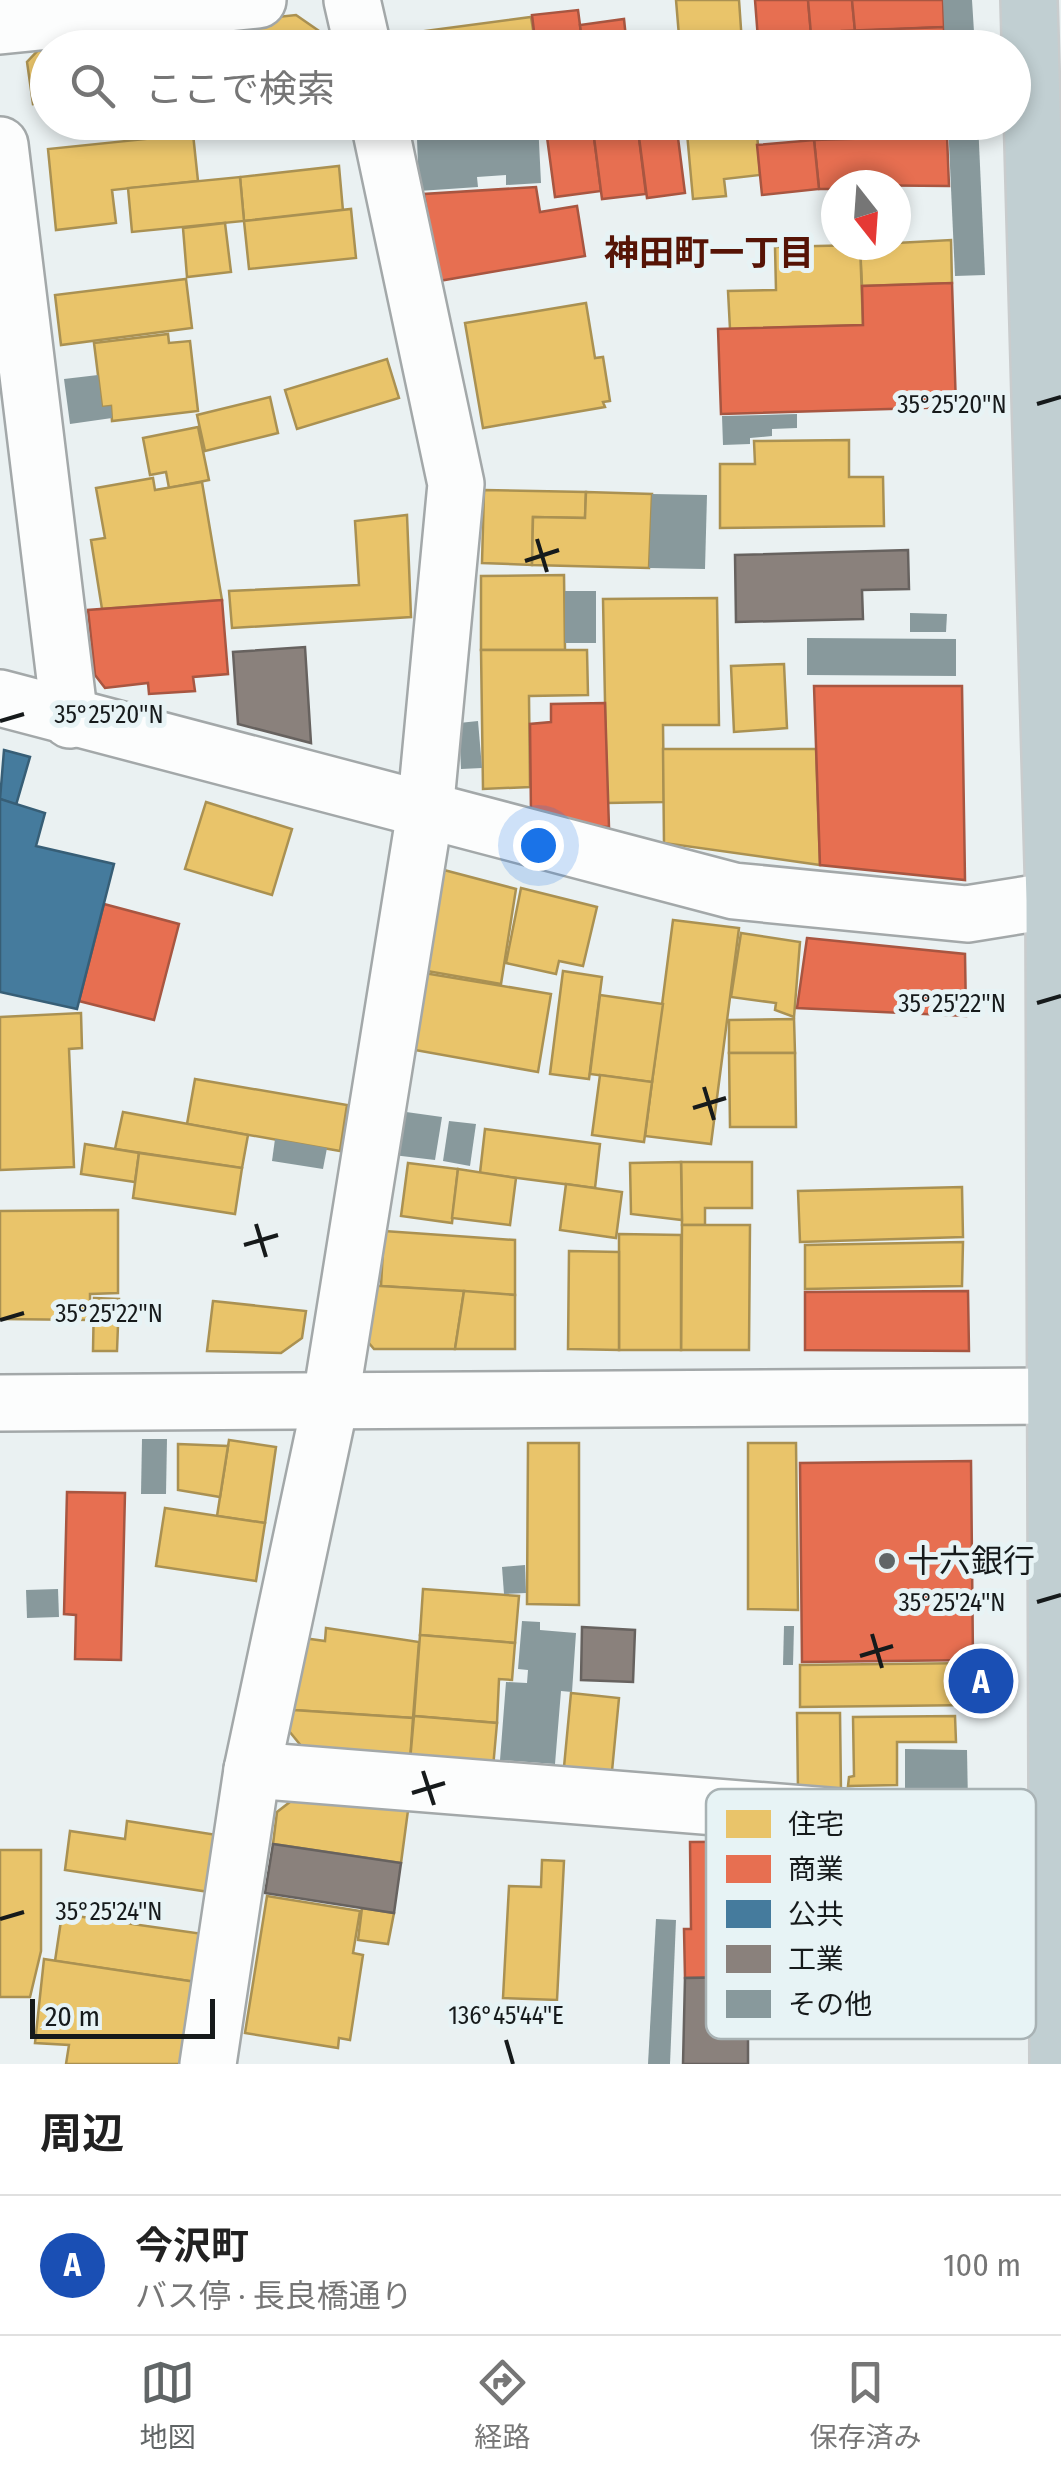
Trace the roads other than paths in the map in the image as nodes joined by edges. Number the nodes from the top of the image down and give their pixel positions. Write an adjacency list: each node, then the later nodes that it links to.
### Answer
1 (258, 0): 4 (street)
2 (352, 0): 5 (street)
3 (1029, 0): 6 (highway)
4 (0, 26)
5 (358, 30)
6 (1030, 30)
7 (1031, 62): 13 (highway)
8 (382, 140): 12 (street)
9 (0, 145): 11 (street)
10 (0, 698): 11 (street)
11 (70, 720): 12 (street)
12 (425, 812): 13 (street); 16 (street)
13 (1058, 900): 14 (highway)
14 (1059, 1396): 16 (street); 20 (highway)
15 (0, 1403): 16 (street)
16 (330, 1404): 17 (street)
17 (252, 1770): 18 (street); 21 (street)
18 (706, 1806)
19 (1036, 1833): 20 (street)
20 (1054, 1834): 22 (highway)
21 (208, 2064)
22 (1058, 2064)

